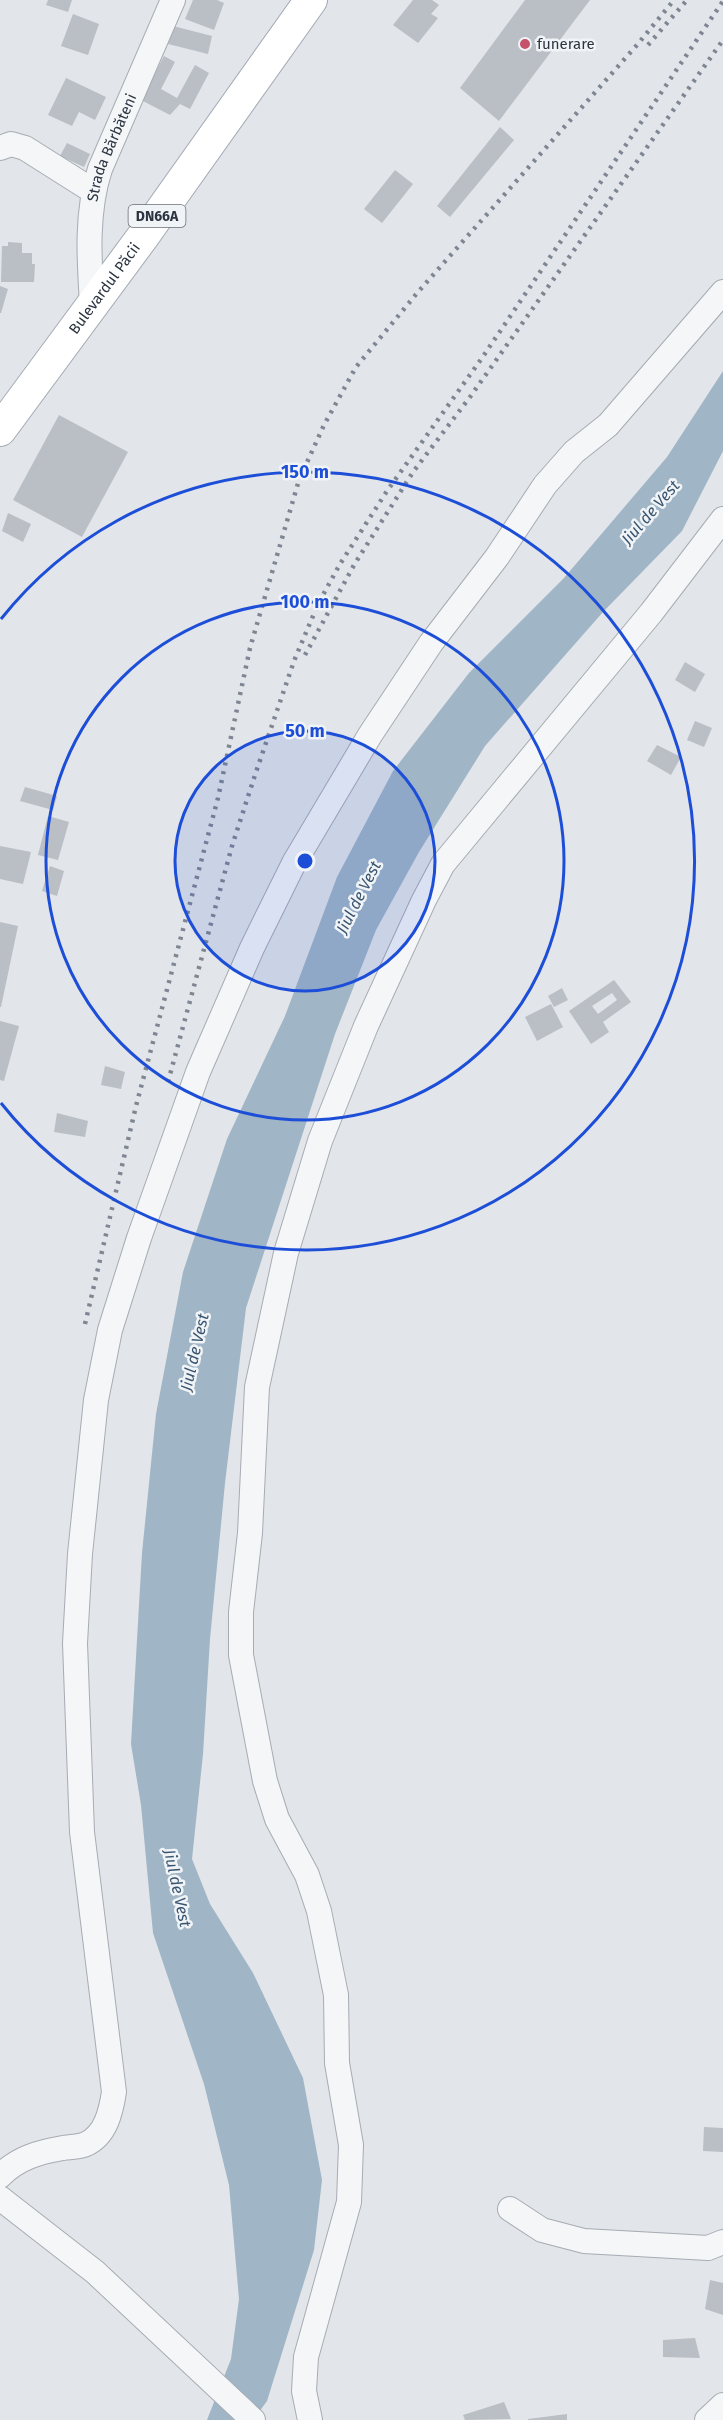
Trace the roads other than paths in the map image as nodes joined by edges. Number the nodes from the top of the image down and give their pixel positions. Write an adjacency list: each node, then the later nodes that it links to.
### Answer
1 (173, 0): 4 (street, Strada Bărbăteni)
2 (311, 0): 6 (main road, Bulevardul Păcii / DN66A)
3 (0, 148): 4 (street)
4 (93, 191): 6 (street, Strada Bărbăteni)
5 (723, 292): 9 (street)
6 (92, 304): 7 (main road, Bulevardul Păcii / DN66A)
7 (0, 430)
8 (723, 519): 15 (street)
9 (0, 2175)
10 (0, 2198): 14 (street)
11 (510, 2209): 12 (street)
12 (723, 2242)
13 (723, 2405): 16 (street)
14 (253, 2420)
15 (310, 2420)
16 (707, 2420)

